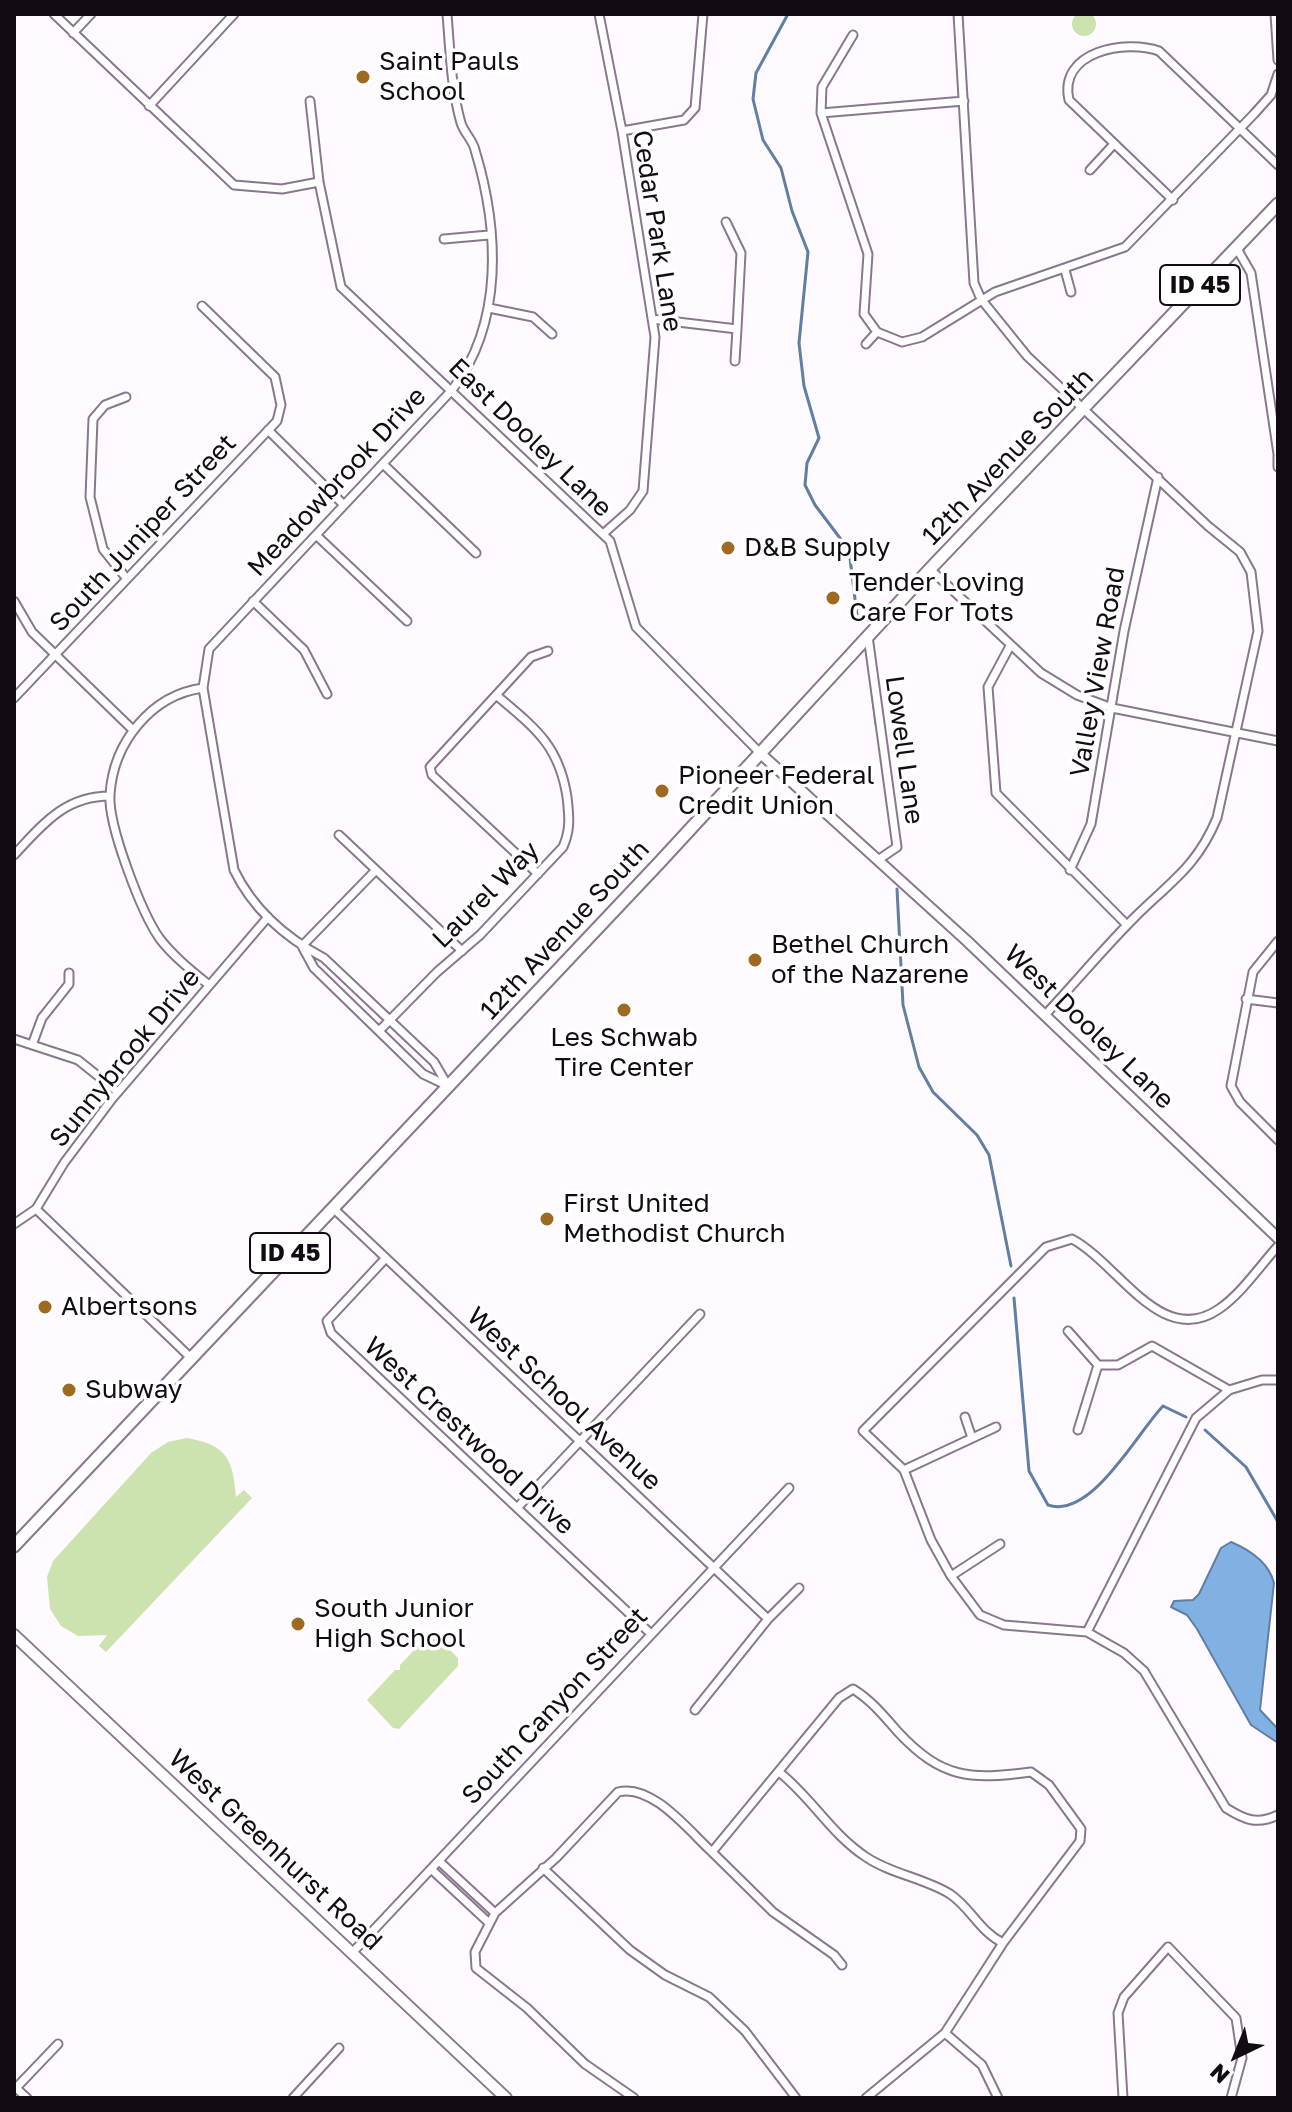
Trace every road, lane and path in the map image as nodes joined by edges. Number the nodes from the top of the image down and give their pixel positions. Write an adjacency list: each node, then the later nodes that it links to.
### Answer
1 (54, 14): 9 (street)
2 (91, 14): 9 (street)
3 (234, 14): 15 (street)
4 (449, 14): 26 (street, Meadowbrook Drive)
5 (599, 14): 18 (street, Cedar Park Lane)
6 (703, 14): 18 (street)
7 (958, 14): 14 (street)
8 (1275, 14): 11 (street)
9 (73, 33): 15 (street)
10 (853, 35): 16 (street)
11 (1278, 60)
12 (1278, 74): 17 (street)
13 (310, 101): 22 (street, East Dooley Lane)
14 (964, 101): 16 (street); 31 (street)
15 (149, 106): 22 (street)
16 (821, 113): 36 (street)
17 (1240, 129): 19 (street); 20 (street); 23 (street)
18 (622, 131): 34 (street, Cedar Park Lane)
19 (1114, 144): 21 (street); 23 (street)
20 (1278, 165)
21 (1090, 170)
22 (319, 182): 40 (street, East Dooley Lane)
23 (1173, 200): 29 (street)
24 (1278, 204): 28 (main road, 12th Avenue South / ID 45)
25 (726, 222): 35 (street)
26 (489, 235): 27 (street); 33 (street, Meadowbrook Drive)
27 (444, 239)
28 (1236, 247): 42 (main road, 12th Avenue South / ID 45); 44 (street)
29 (1065, 270): 30 (street); 31 (street)
30 (1071, 292)
31 (981, 299): 36 (street); 42 (street)
32 (202, 306): 43 (street)
33 (489, 308): 37 (street); 40 (street, Meadowbrook Drive)
34 (652, 319): 35 (street); 49 (street, Cedar Park Lane)
35 (737, 329): 39 (street)
36 (877, 332): 38 (street)
37 (552, 334)
38 (866, 344)
39 (735, 361)
40 (452, 390): 45 (street, Meadowbrook Drive); 49 (street, East Dooley Lane)
41 (126, 397): 53 (street)
42 (1083, 411): 47 (street); 52 (main road, 12th Avenue South / ID 45)
43 (268, 430): 48 (street); 53 (street, South Juniper Street)
44 (1278, 455): 46 (street)
45 (383, 464): 48 (street, Meadowbrook Drive); 51 (street)
46 (1278, 467)
47 (1158, 477): 65 (street, Valley View Road); 67 (street)
48 (344, 505): 50 (street, Meadowbrook Drive)
49 (603, 534): 69 (street, East Dooley Lane)
50 (316, 535): 55 (street, Meadowbrook Drive); 56 (street)
51 (476, 553)
52 (930, 569): 57 (main road, 12th Avenue South / ID 45); 58 (street)
53 (127, 579): 60 (street, South Juniper Street)
54 (14, 601): 60 (street)
55 (253, 601): 61 (street, Meadowbrook Drive); 62 (street)
56 (407, 621)
57 (868, 636): 69 (main road, 12th Avenue South / ID 45); 73 (street, Lowell Lane)
58 (1010, 646): 65 (street); 74 (street)
59 (548, 651): 63 (street)
60 (55, 655): 64 (street, South Juniper Street); 66 (street)
61 (203, 688): 66 (street); 77 (street, Meadowbrook Drive)
62 (327, 694)
63 (496, 695): 76 (street, Laurel Way); 76 (street)
64 (14, 698)
65 (1112, 708): 67 (street); 74 (street, Valley View Road)
66 (133, 730): 70 (street)
67 (1234, 733): 68 (street); 78 (street)
68 (1278, 741)
69 (761, 754): 73 (street, West Dooley Lane); 91 (main road, 12th Avenue South / ID 45)
70 (110, 796): 72 (street); 83 (street)
71 (339, 835): 75 (street)
72 (14, 855)
73 (878, 860): 86 (street, West Dooley Lane)
74 (1070, 870): 78 (street)
75 (375, 871): 80 (street); 81 (street)
76 (538, 874): 81 (street, Laurel Way)
77 (268, 917): 80 (street, Meadowbrook Drive); 83 (street, Sunnybrook Drive)
78 (1127, 925): 86 (street)
79 (1278, 941): 84 (street)
80 (302, 946): 87 (street, Meadowbrook Drive); 88 (street, Meadowbrook Drive)
81 (462, 951): 87 (street, Laurel Way)
82 (69, 973): 90 (street)
83 (209, 985): 92 (street, Sunnybrook Drive)
84 (1246, 999): 85 (street); 93 (street)
85 (1278, 1003)
86 (1045, 1015): 97 (street, West Dooley Lane)
87 (389, 1020): 88 (street, Laurel Way); 91 (street, Meadowbrook Drive)
88 (379, 1031): 91 (street, Meadowbrook Drive)
89 (14, 1039): 90 (street)
90 (32, 1045): 92 (street)
91 (448, 1086): 94 (main road, 12th Avenue South / ID 45)
92 (118, 1092): 95 (street, Sunnybrook Drive)
93 (1278, 1140)
94 (333, 1208): 99 (street, West School Avenue); 102 (main road, 12th Avenue South / ID 45)
95 (36, 1209): 96 (street, Sunnybrook Drive); 102 (street)
96 (14, 1224)
97 (1278, 1238)
98 (1278, 1246): 111 (street)
99 (384, 1260): 110 (street, West School Avenue); 113 (street, West Crestwood Drive)
100 (700, 1314): 110 (street)
101 (1068, 1331): 103 (street)
102 (191, 1358): 115 (main road, 12th Avenue South / ID 45)
103 (1098, 1365): 105 (street); 108 (street)
104 (1278, 1380): 105 (street)
105 (1229, 1390): 120 (street)
106 (965, 1417): 109 (street)
107 (996, 1427): 109 (street)
108 (1078, 1430)
109 (972, 1438): 111 (street)
110 (580, 1440): 113 (street); 116 (street, West School Avenue)
111 (904, 1470): 117 (street)
112 (789, 1488): 116 (street, South Canyon Street)
113 (517, 1508): 121 (street, West Crestwood Drive)
114 (1000, 1544): 117 (street)
115 (14, 1546)
116 (712, 1567): 119 (street, West School Avenue); 121 (street, South Canyon Street)
117 (951, 1576): 120 (street)
118 (799, 1588): 119 (street)
119 (768, 1619): 123 (street)
120 (1087, 1632): 125 (street)
121 (650, 1633): 127 (street, South Canyon Street)
122 (14, 1635): 133 (main road, West Greenhurst Road)
123 (695, 1710)
124 (779, 1772): 126 (street); 132 (street); 132 (street)
125 (1278, 1815)
126 (712, 1852): 128 (street); 134 (street)
127 (439, 1861): 129 (street, South Canyon Street); 130 (street)
128 (543, 1868): 130 (street); 143 (street)
129 (431, 1869): 131 (street); 133 (street, South Canyon Street)
130 (495, 1913): 131 (street)
131 (488, 1922): 139 (street)
132 (1003, 1943): 135 (street)
133 (352, 1953): 142 (main road, West Greenhurst Road)
134 (842, 1965)
135 (945, 2033): 144 (street); 145 (street)
136 (58, 2044): 138 (street)
137 (339, 2048): 141 (street)
138 (15, 2089): 140 (street)
139 (629, 2097)
140 (27, 2098)
141 (295, 2098)
142 (506, 2098)
143 (796, 2098)
144 (866, 2098)
145 (998, 2098)
146 (1123, 2098): 147 (street)
147 (1231, 2098)

